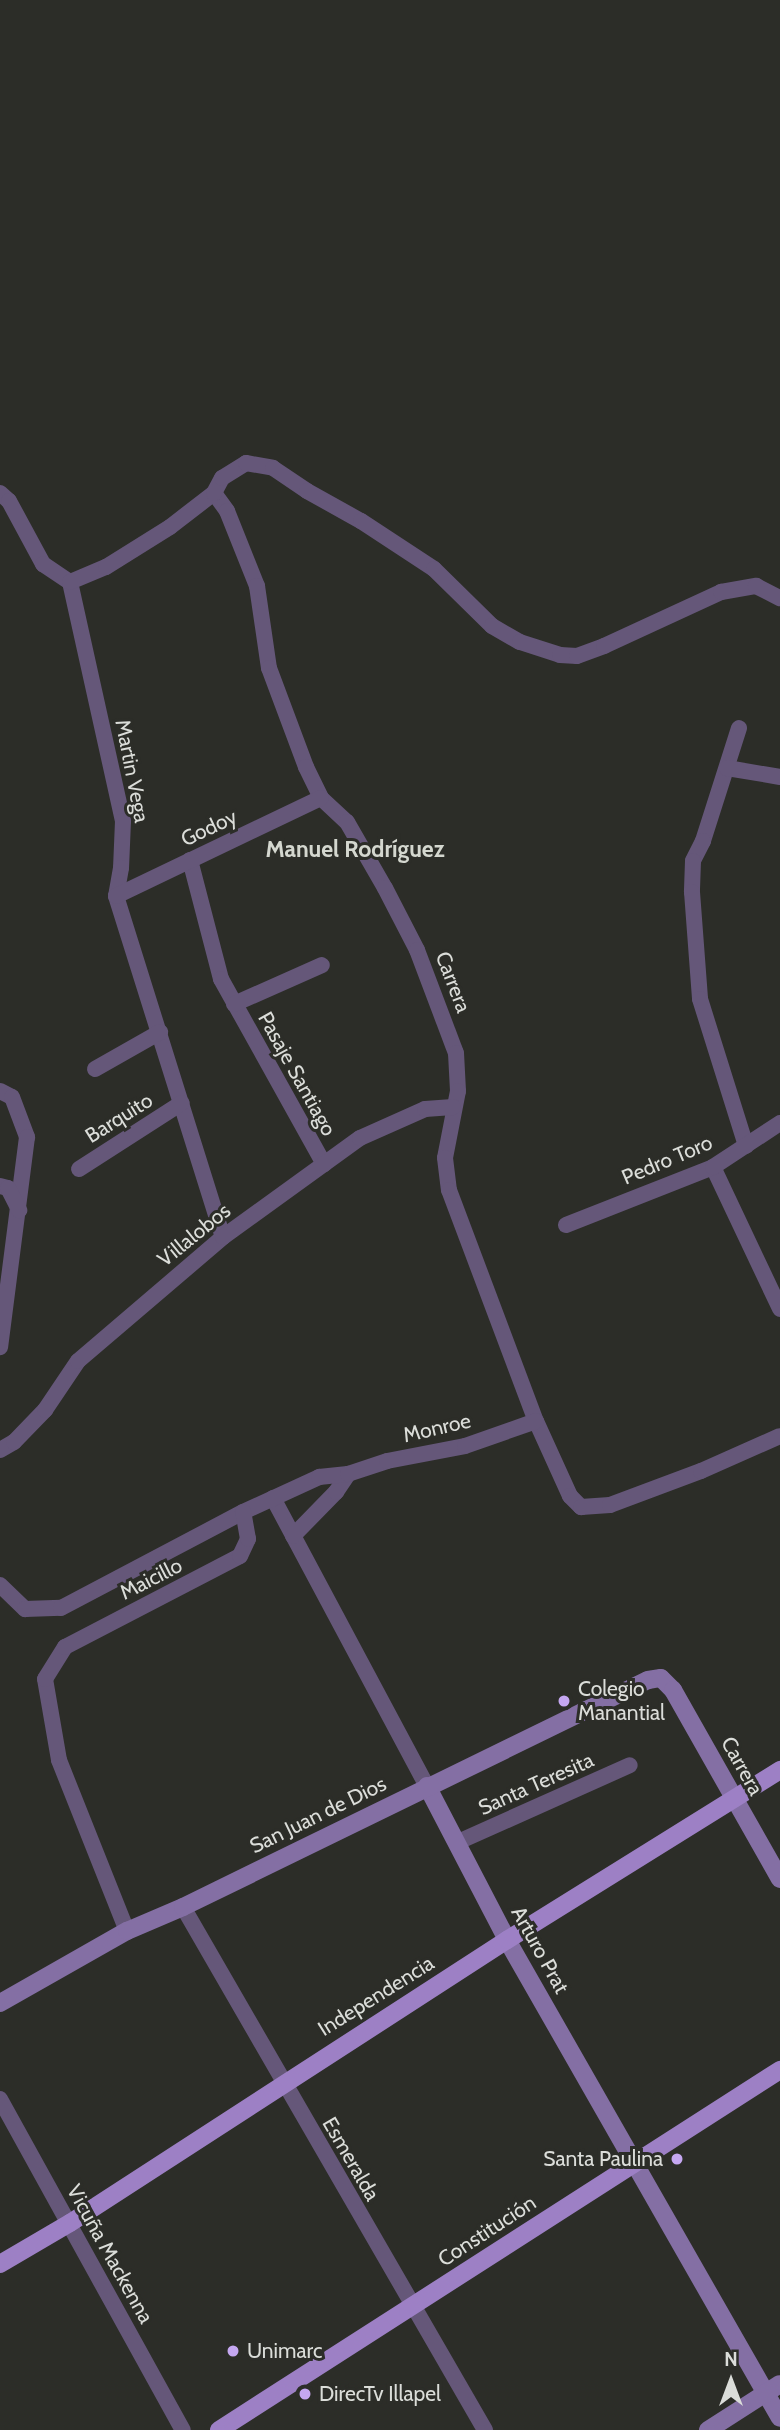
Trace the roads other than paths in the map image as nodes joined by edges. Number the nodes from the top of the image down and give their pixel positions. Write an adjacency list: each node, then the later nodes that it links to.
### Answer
1 (0, 493): 3 (street)
2 (214, 493): 3 (street); 4 (street); 8 (street, Carrera)
3 (70, 582): 10 (street, Martin Vega)
4 (780, 598)
5 (739, 728): 6 (street)
6 (727, 768): 7 (street); 19 (street)
7 (780, 777)
8 (321, 798): 9 (street, Godoy); 17 (street, Carrera)
9 (190, 860): 10 (street, Godoy); 12 (street, Pasaje Santiago)
10 (116, 896): 13 (street, Martin Vega)
11 (322, 965): 12 (street, Pasaje Santiago)
12 (234, 1004): 20 (street, Pasaje Santiago)
13 (160, 1032): 14 (street); 16 (street, Martin Vega)
14 (94, 1069)
15 (0, 1091): 24 (street)
16 (182, 1103): 22 (street, Barquito); 26 (street, Martin Vega)
17 (453, 1107): 20 (street, Villalobos); 29 (street, Carrera)
18 (780, 1123): 19 (street, Pedro Toro)
19 (746, 1146): 21 (street, Pedro Toro)
20 (324, 1164): 26 (street, Villalobos)
21 (713, 1167): 25 (street, Pedro Toro); 27 (street)
22 (79, 1168)
23 (0, 1186): 24 (street)
24 (20, 1212): 28 (street)
25 (565, 1224)
26 (223, 1237): 31 (street, Villalobos)
27 (780, 1309)
28 (0, 1347)
29 (536, 1421): 30 (street, Carrera); 32 (street, Monroe)
30 (780, 1436)
31 (0, 1450)
32 (348, 1474): 33 (street, Monroe); 35 (street)
33 (273, 1498): 34 (street, Monroe); 35 (street, Arturo Prat)
34 (243, 1512): 36 (street, Maicillo); 45 (street, Maicillo)
35 (293, 1536): 40 (street, Arturo Prat)
36 (0, 1585)
37 (661, 1678): 40 (street, San Juan de Dios); 41 (street, Carrera)
38 (630, 1765): 42 (street, Santa Teresita)
39 (780, 1770): 41 (main road, Independencia)
40 (427, 1786): 42 (street, Arturo Prat); 44 (street, San Juan de Dios)
41 (734, 1800): 43 (street, Carrera); 46 (main road, Independencia)
42 (458, 1842): 46 (street, Arturo Prat)
43 (780, 1879)
44 (183, 1907): 45 (street, San Juan de Dios); 49 (street, Esmeralda)
45 (127, 1931): 47 (street, San Juan de Dios)
46 (507, 1940): 49 (main road, Independencia); 51 (street, Arturo Prat)
47 (0, 2003)
48 (780, 2070): 51 (main road, Constitución)
49 (283, 2082): 52 (main road, Independencia); 54 (street, Esmeralda)
50 (0, 2099): 52 (street, Vicuña Mackenna)
51 (636, 2163): 54 (main road, Constitución); 55 (street, Arturo Prat)
52 (70, 2223): 53 (main road, Independencia); 57 (street, Vicuña Mackenna)
53 (0, 2264)
54 (412, 2306): 58 (main road, Constitución); 59 (street, Esmeralda)
55 (773, 2389): 56 (street, Arturo Prat); 60 (street)
56 (780, 2418)
57 (183, 2430)
58 (219, 2430)
59 (485, 2430)
60 (708, 2430)

